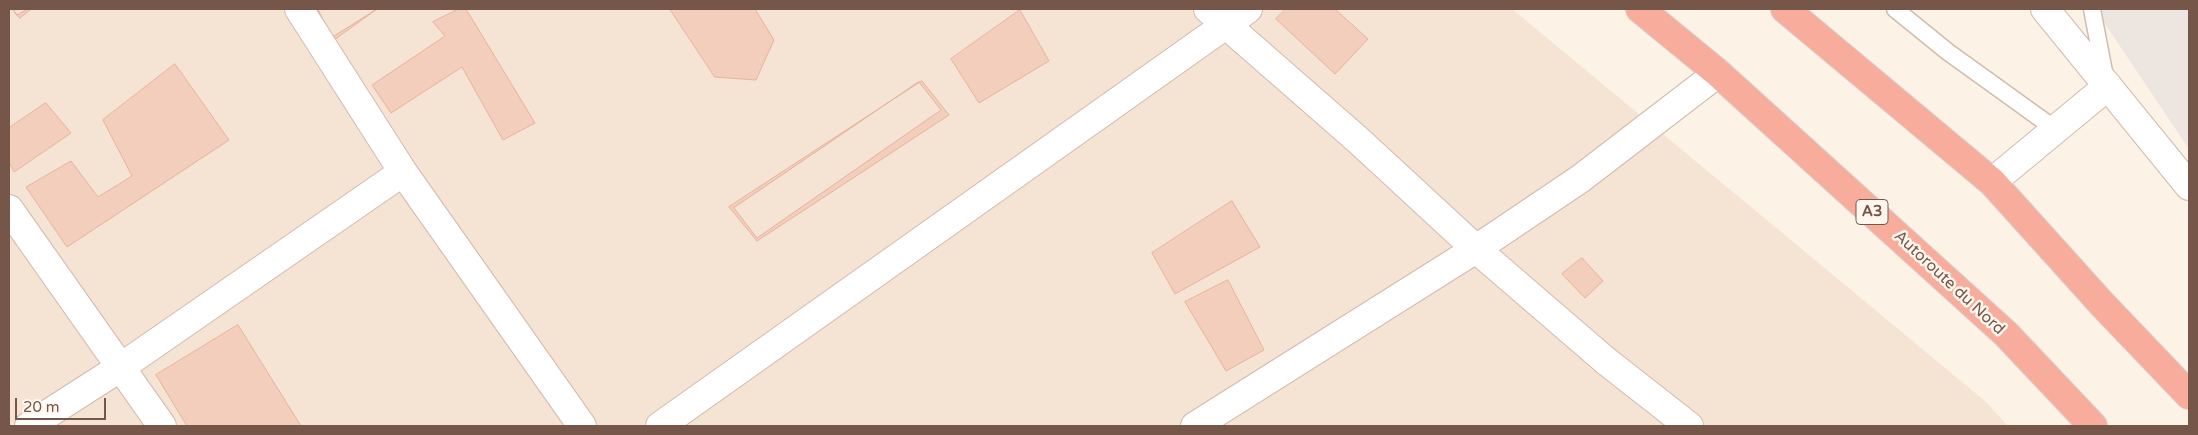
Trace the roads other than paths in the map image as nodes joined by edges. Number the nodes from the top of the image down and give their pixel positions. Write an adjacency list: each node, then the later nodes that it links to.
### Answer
1 (299, 9): 12 (street)
2 (1248, 9): 8 (street)
3 (1640, 9): 9 (highway, Autoroute du Nord / A3)
4 (1785, 9): 13 (highway)
5 (1895, 9): 11 (lane)
6 (2045, 9): 10 (street)
7 (2092, 9): 10 (lane)
8 (1217, 17): 16 (street); 22 (street)
9 (1718, 73): 16 (street); 25 (highway, Autoroute du Nord / A3)
10 (2108, 86): 11 (street); 14 (street)
11 (2056, 129): 13 (street)
12 (403, 172): 17 (street); 21 (street)
13 (1992, 182): 18 (highway)
14 (2189, 186)
15 (9, 209): 17 (street)
16 (1476, 249): 23 (street); 24 (street)
17 (121, 367): 19 (street); 20 (street)
18 (2189, 395)
19 (29, 426)
20 (162, 426)
21 (582, 426)
22 (660, 426)
23 (1195, 426)
24 (1689, 426)
25 (2094, 426)

